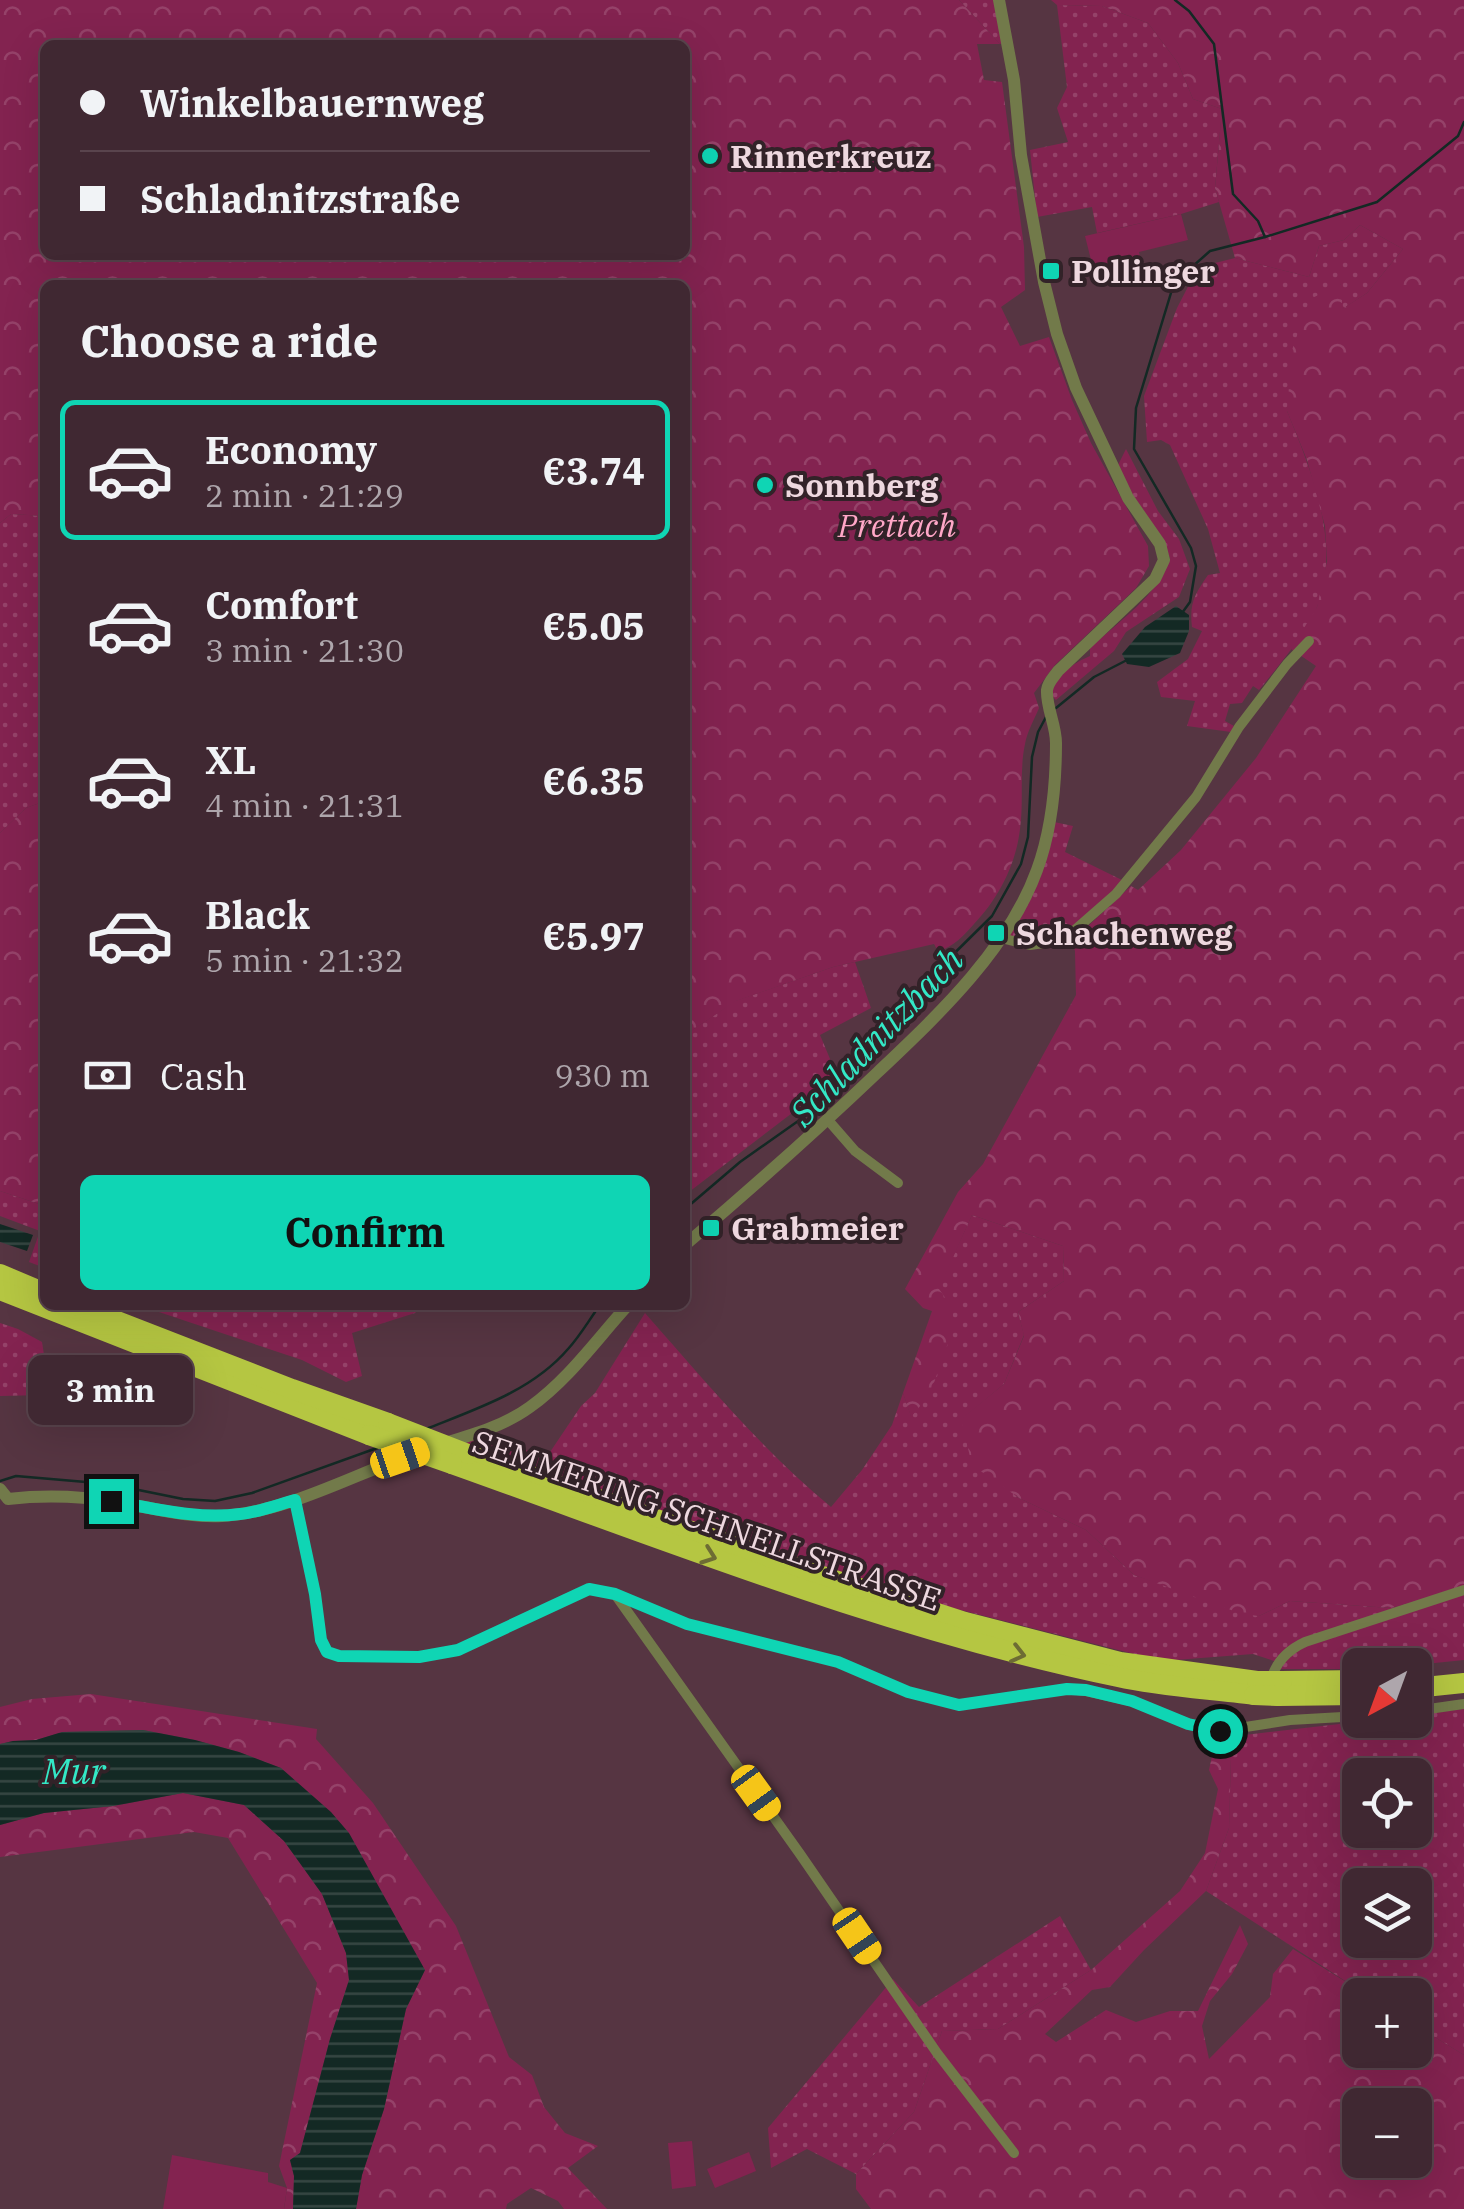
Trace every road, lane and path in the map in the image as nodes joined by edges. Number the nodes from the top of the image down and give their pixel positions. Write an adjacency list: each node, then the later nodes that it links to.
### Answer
1 (999, 0): 3 (street)
2 (1309, 641): 3 (street)
3 (1000, 938): 4 (street)
4 (828, 1120): 5 (street); 6 (street)
5 (898, 1183)
6 (690, 1241)
7 (0, 1274): 9 (highway)
8 (0, 1290): 10 (highway, SEMMERING SCHNELLSTRASSE, bridge)
9 (40, 1290)
10 (40, 1306)
11 (51, 1310): 14 (highway, SEMMERING SCHNELLSTRASSE, bridge)
12 (89, 1310): 14 (highway, SEMMERING SCHNELLSTRASSE, bridge)
13 (624, 1310): 16 (street)
14 (460, 1459): 24 (highway, SEMMERING SCHNELLSTRASSE, bridge)
15 (3, 1496): 16 (street)
16 (295, 1500): 18 (street)
17 (1464, 1590): 29 (street)
18 (615, 1594): 29 (street); 30 (street)
19 (1464, 1672): 20 (highway)
20 (1432, 1675)
21 (1342, 1682): 24 (highway, SEMMERING SCHNELLSTRASSE)
22 (1464, 1683): 23 (highway)
23 (1432, 1686)
24 (1280, 1688): 25 (highway, SEMMERING SCHNELLSTRASSE)
25 (1342, 1693)
26 (1464, 1704): 27 (street)
27 (1432, 1709)
28 (1342, 1717): 29 (street)
29 (1257, 1724)
30 (1014, 2153)

